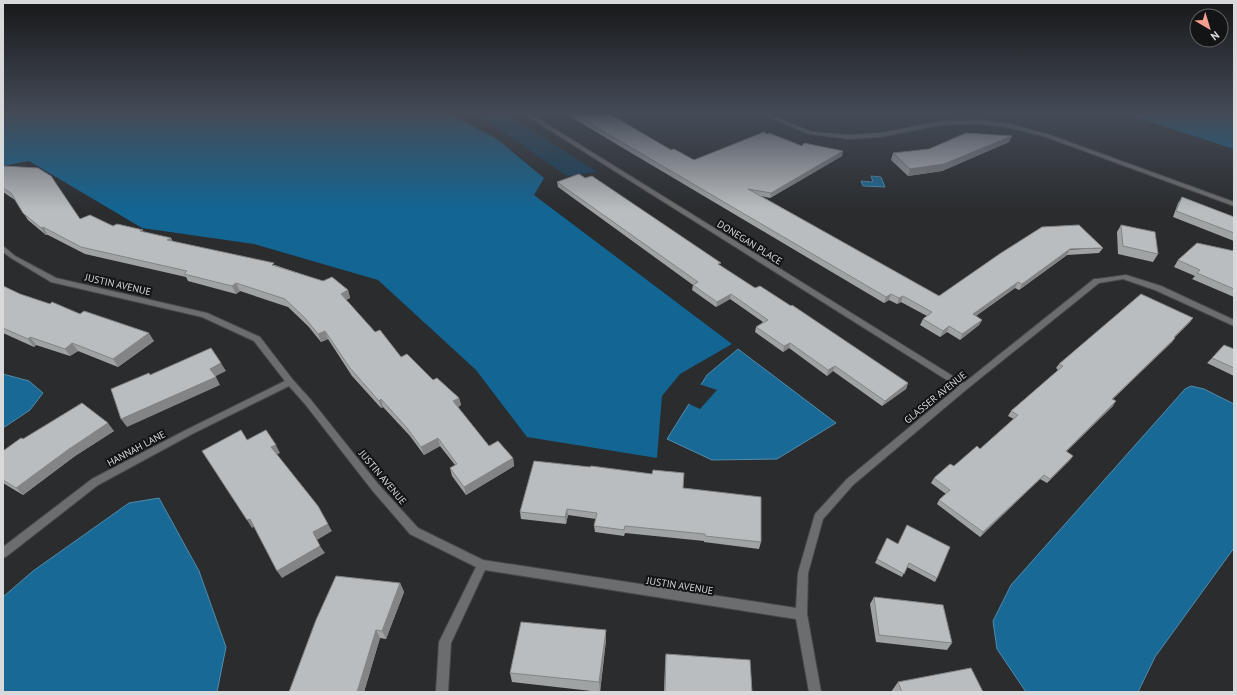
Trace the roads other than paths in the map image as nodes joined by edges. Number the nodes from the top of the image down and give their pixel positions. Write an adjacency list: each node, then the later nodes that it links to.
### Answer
1 (578, 145): 7 (street, DONEGAN PLACE)
2 (1074, 145): 3 (street)
3 (1234, 204)
4 (3, 248): 6 (street, JUSTIN AVENUE)
5 (1234, 323): 7 (street, GLASSER AVENUE)
6 (290, 382): 8 (street, HANNAH LANE); 9 (street, JUSTIN AVENUE)
7 (964, 387): 10 (street, GLASSER AVENUE)
8 (3, 553)
9 (482, 565): 10 (street, JUSTIN AVENUE); 11 (street)
10 (800, 614): 12 (street, GLASSER AVENUE)
11 (442, 692)
12 (815, 692)

